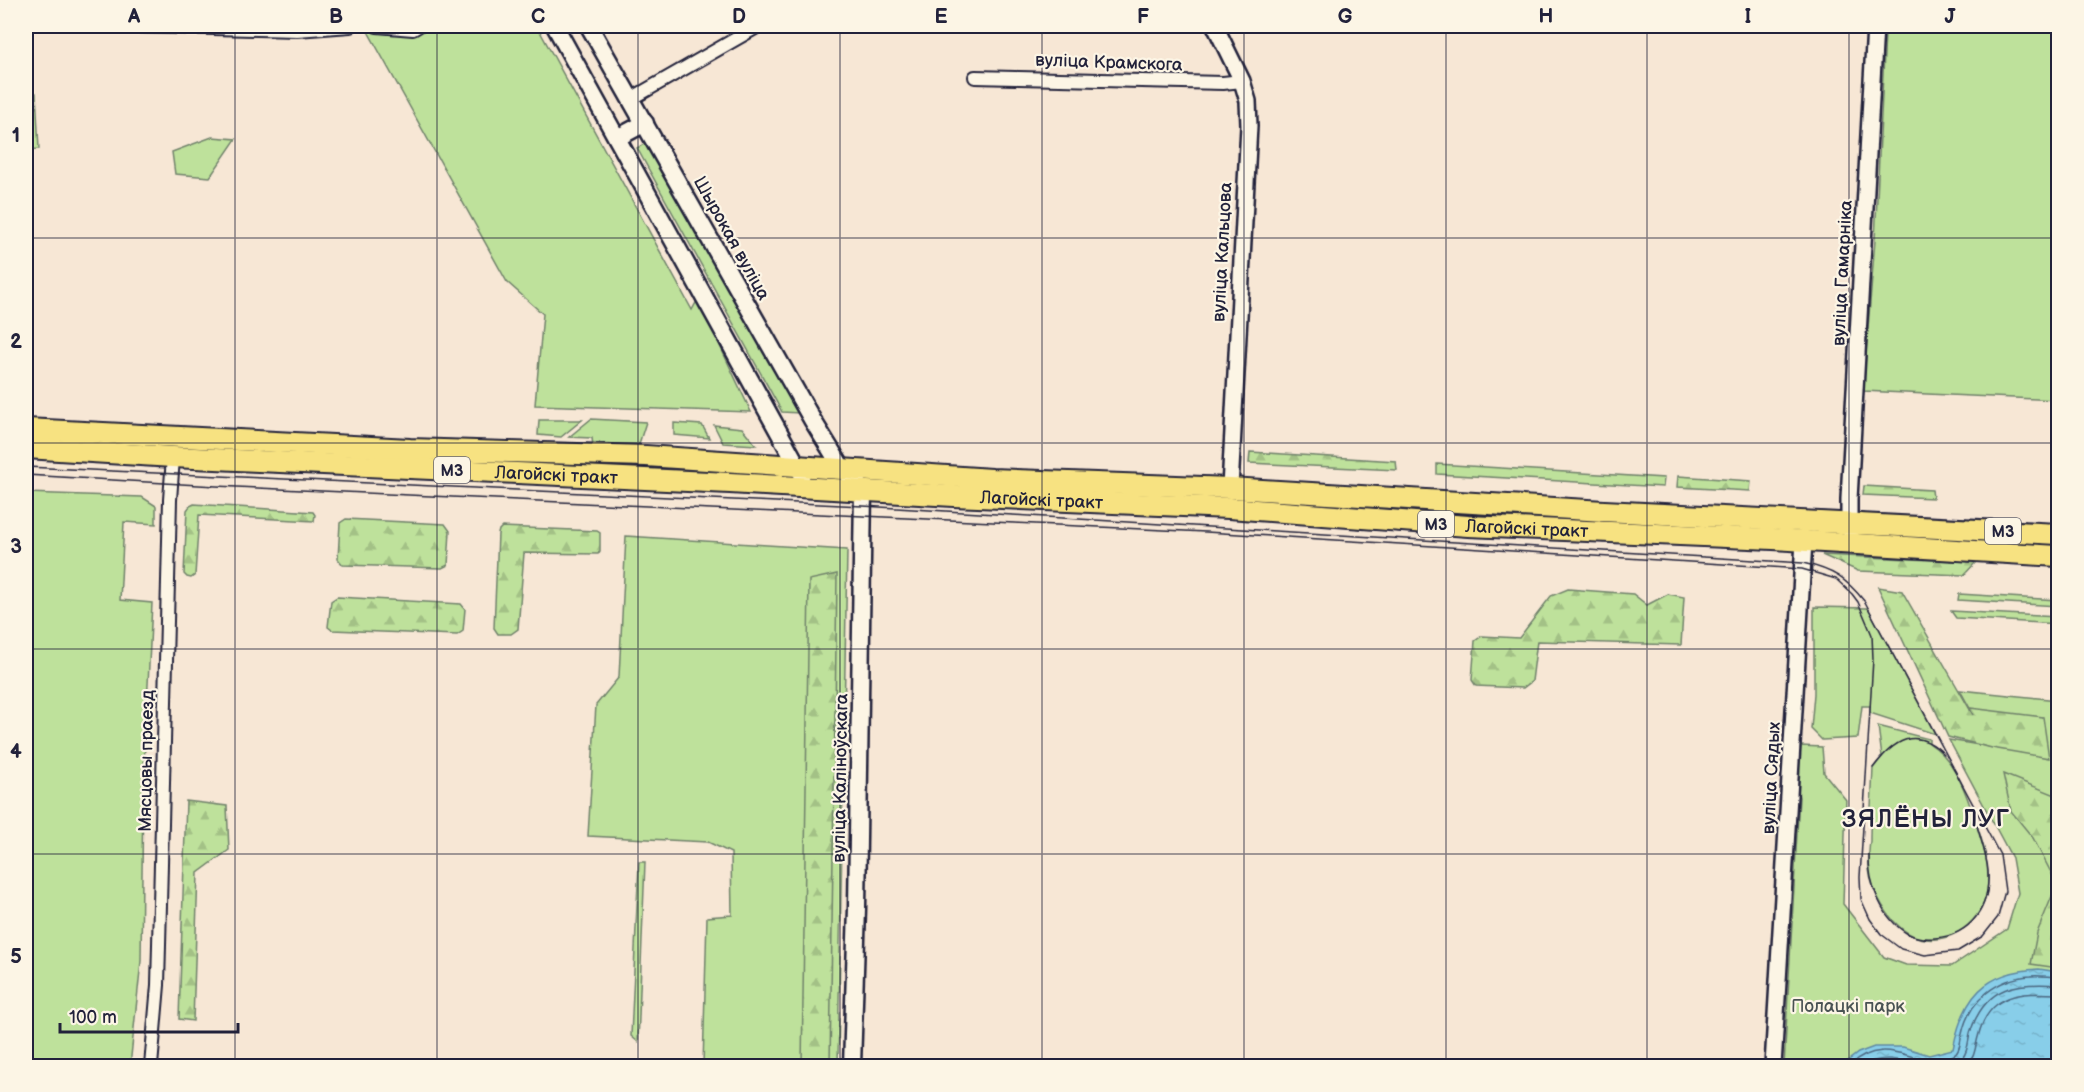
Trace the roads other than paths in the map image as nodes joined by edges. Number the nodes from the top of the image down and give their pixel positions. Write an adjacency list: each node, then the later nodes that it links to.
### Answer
1 (133, 26): 2 (street)
2 (350, 26)
3 (377, 26): 4 (street)
4 (418, 26)
5 (555, 26): 14 (main road)
6 (589, 26): 12 (main road, Шырокая вуліца)
7 (754, 26): 12 (street)
8 (1215, 26): 11 (street, вуліца Кальцова)
9 (1875, 26): 25 (street, вуліца Гамарніка)
10 (975, 77): 11 (street, вуліца Крамскога)
11 (1242, 81): 21 (street, вуліца Кальцова)
12 (631, 99): 13 (main road, Шырокая вуліца)
13 (645, 123): 14 (main road); 19 (main road, Шырокая вуліца)
14 (617, 138): 18 (main road)
15 (26, 429): 17 (main road, Лагойскі тракт / М3)
16 (26, 448): 17 (main road, Лагойскі тракт / М3)
17 (173, 448): 18 (main road, Лагойскі тракт / М3); 20 (main road, Лагойскі тракт / М3); 31 (street, Мясцовы праезд)
18 (792, 457): 19 (main road, Лагойскі тракт / М3); 20 (main road)
19 (842, 468): 21 (main road, Лагойскі тракт / М3); 22 (main road, Шырокая вуліца)
20 (810, 487): 22 (main road, Лагойскі тракт / М3)
21 (1230, 488): 23 (main road, Лагойскі тракт / М3); 24 (main road)
22 (863, 490): 24 (main road, Лагойскі тракт / М3); 32 (main road, вуліца Каліноўскага)
23 (1468, 502): 25 (main road, Лагойскі тракт / М3); 26 (main road)
24 (1229, 508): 26 (main road, Лагойскі тракт / М3)
25 (1849, 523): 27 (main road, Лагойскі тракт / М3); 28 (street); 29 (street)
26 (1468, 526): 28 (main road, Лагойскі тракт / М3)
27 (2058, 534)
28 (1804, 541): 29 (main road, Лагойскі тракт / М3); 33 (street, вуліца Сядых)
29 (1860, 545): 30 (main road, Лагойскі тракт / М3)
30 (2058, 556)
31 (151, 1066)
32 (852, 1066)
33 (1773, 1066)

